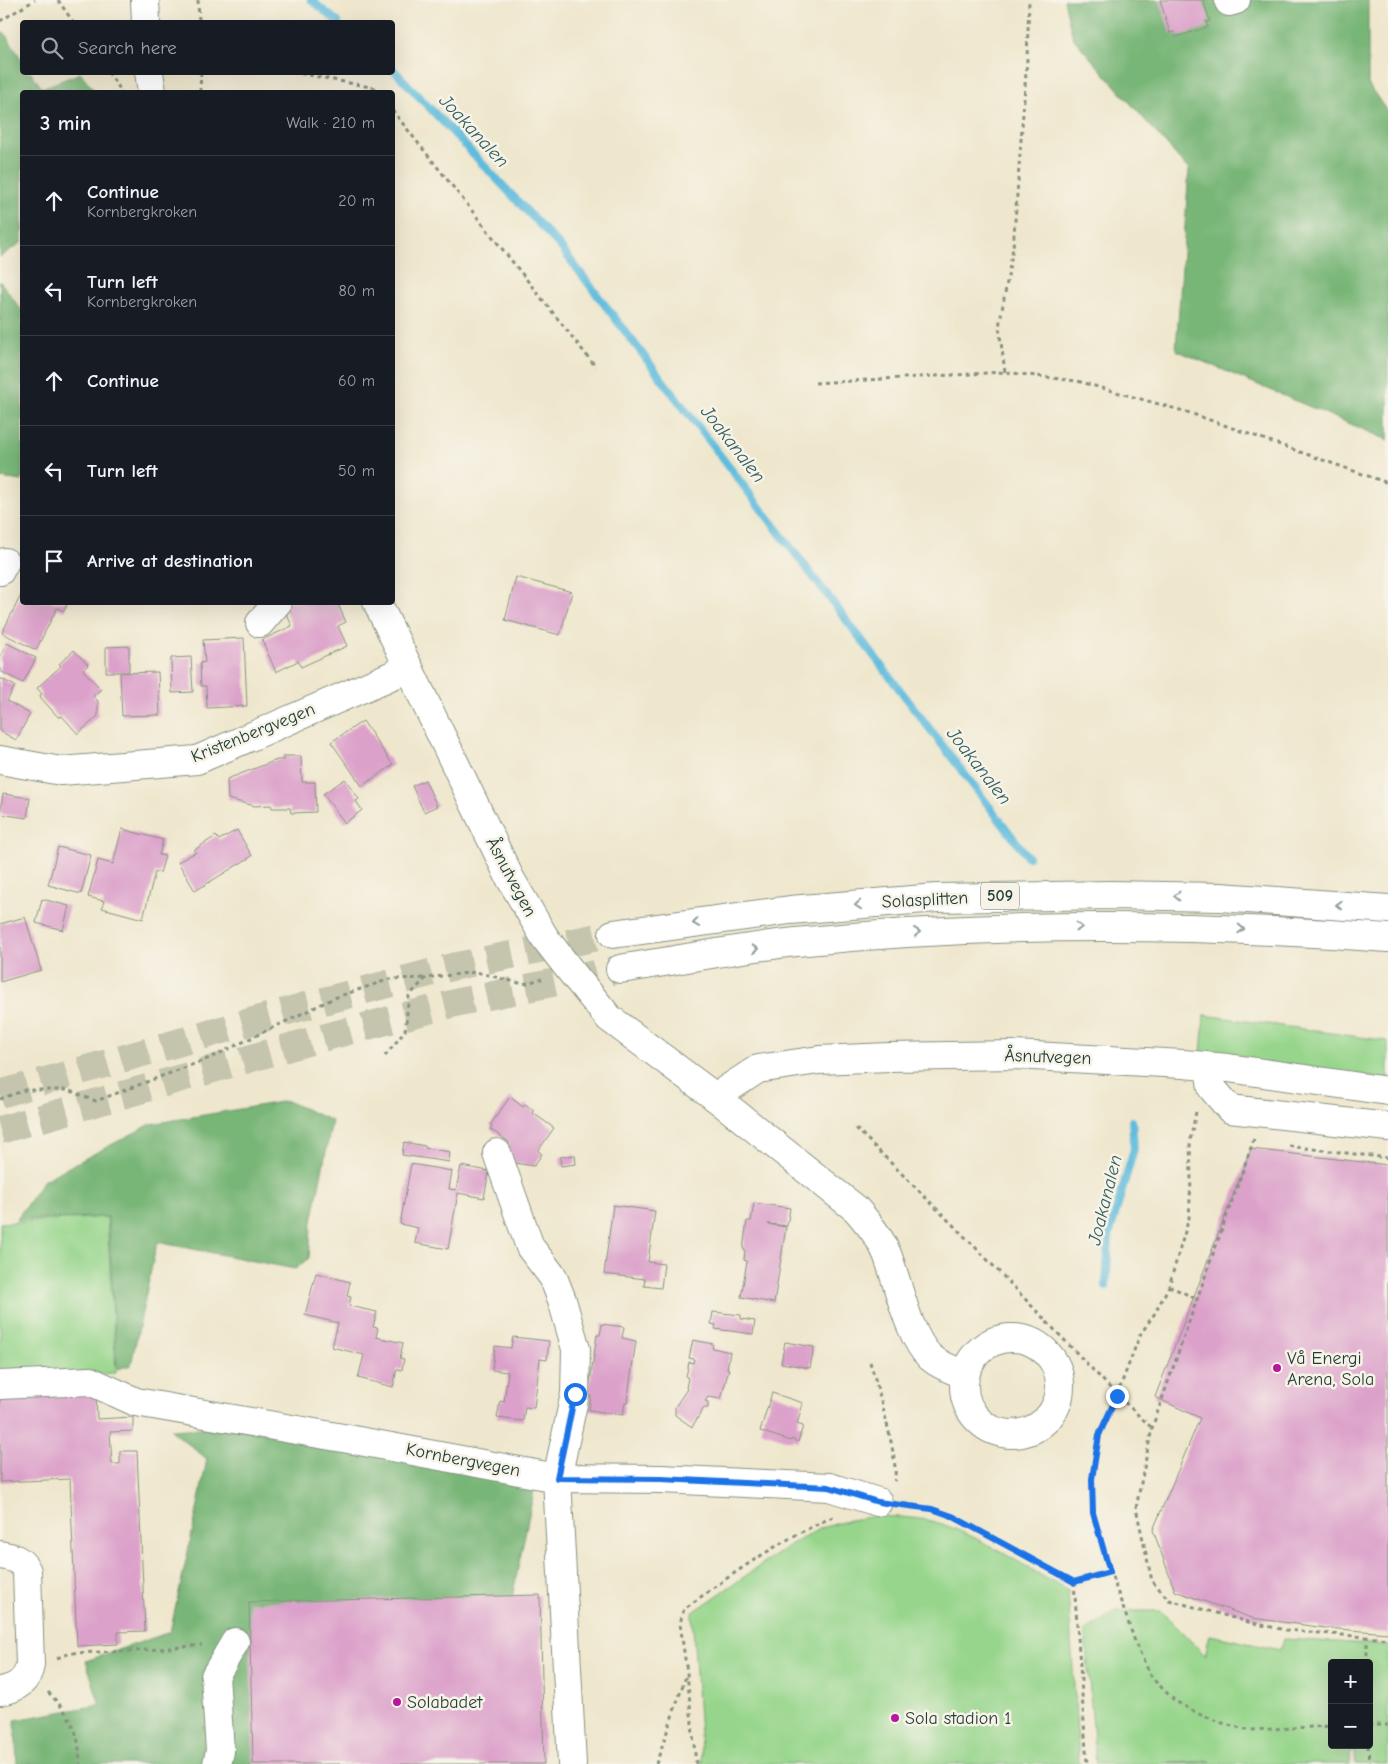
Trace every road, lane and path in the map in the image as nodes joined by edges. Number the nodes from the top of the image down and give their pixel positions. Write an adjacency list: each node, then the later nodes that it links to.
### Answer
1 (35, 0): 9 (path)
2 (58, 0): 6 (path)
3 (144, 0): 7 (main road)
4 (198, 0): 8 (path)
5 (1029, 0): 20 (path)
6 (72, 20)
7 (146, 20)
8 (199, 20)
9 (0, 21)
10 (110, 75): 14 (path)
11 (149, 75): 15 (main road)
12 (201, 75): 16 (path)
13 (308, 75): 17 (path)
14 (121, 90)
15 (152, 90)
16 (200, 90)
17 (376, 90)
18 (395, 114): 19 (path)
19 (596, 367)
20 (1005, 372): 21 (path); 22 (path)
21 (814, 383)
22 (1388, 483)
23 (275, 605): 25 (main road)
24 (378, 605): 26 (main road, Åsnutvegen)
25 (260, 623)
26 (409, 668): 27 (main road, Kristenbergvegen); 37 (main road, Åsnutvegen)
27 (0, 760)
28 (1388, 909): 29 (main road, Solasplitten / 509, one-way to 29)
29 (613, 934)
30 (1388, 938): 31 (main road, Solasplitten / 509, one-way to 30)
31 (620, 970)
32 (426, 978): 33 (path); 34 (path); 38 (path)
33 (542, 978)
34 (385, 1056)
35 (1210, 1078): 36 (main road, Åsnutvegen); 37 (main road, Åsnutvegen); 39 (main road); 47 (path)
36 (1388, 1091)
37 (714, 1097): 50 (main road, Åsnutvegen)
38 (0, 1099)
39 (1263, 1113): 40 (main road); 42 (path)
40 (1388, 1127)
41 (856, 1128): 52 (path)
42 (1253, 1141): 43 (path); 48 (path)
43 (1263, 1142)
44 (1282, 1145): 46 (path)
45 (497, 1153): 54 (main road)
46 (1388, 1158)
47 (1169, 1286): 48 (path); 52 (path)
48 (1196, 1299): 53 (path)
49 (870, 1362): 55 (path)
50 (964, 1374)
51 (0, 1385): 54 (main road, Kornbergvegen)
52 (1117, 1396): 53 (path); 58 (path)
53 (1152, 1428): 61 (path)
54 (557, 1478): 55 (main road, Kornbergvegen); 76 (main road)
55 (878, 1502): 59 (path)
56 (838, 1514): 67 (path)
57 (0, 1555): 68 (main road)
58 (1110, 1572): 59 (path); 72 (path)
59 (1074, 1582): 79 (path)
60 (1326, 1628): 61 (path)
61 (1324, 1634): 62 (path)
62 (1367, 1638): 63 (path); 66 (path)
63 (1388, 1639)
64 (235, 1642): 65 (path); 75 (main road)
65 (71, 1654)
66 (1366, 1659)
67 (688, 1673): 77 (path); 78 (path)
68 (29, 1674): 69 (main road); 74 (path)
69 (0, 1691)
70 (1373, 1725): 71 (path)
71 (1388, 1725)
72 (1328, 1726)
73 (1368, 1749): 80 (path)
74 (80, 1764)
75 (216, 1764)
76 (572, 1764)
77 (656, 1764)
78 (696, 1764)
79 (1087, 1764)
80 (1369, 1764)

